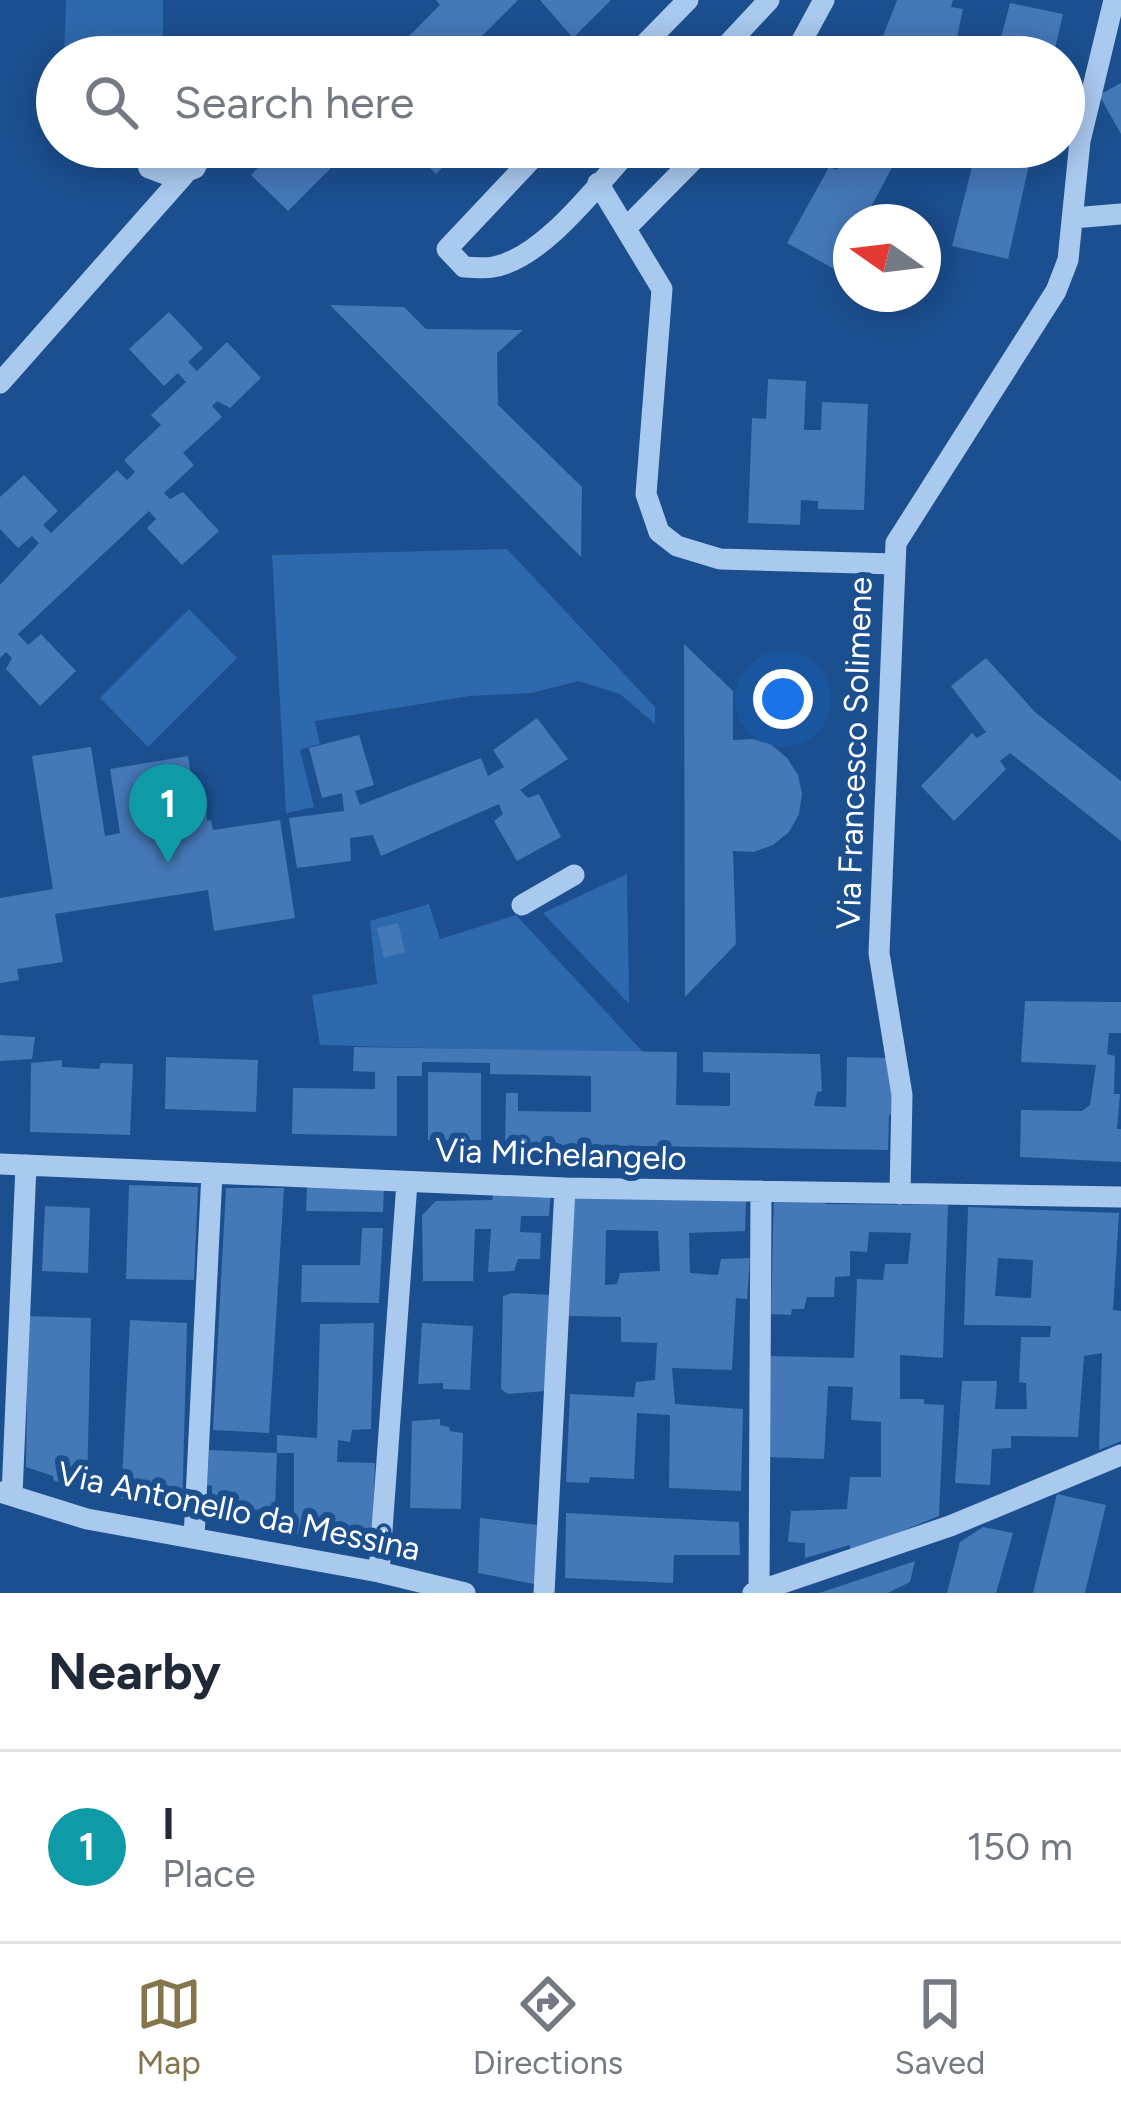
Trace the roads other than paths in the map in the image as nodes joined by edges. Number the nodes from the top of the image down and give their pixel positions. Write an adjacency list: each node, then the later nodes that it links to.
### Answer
1 (688, 0): 5 (street)
2 (770, 0): 6 (street)
3 (824, 0): 7 (street)
4 (1114, 0): 8 (street, Via Francesco Solimene)
5 (653, 36)
6 (736, 36)
7 (804, 36)
8 (1085, 120)
9 (152, 168): 15 (street)
10 (195, 168): 15 (street)
11 (522, 168): 16 (street)
12 (613, 168): 16 (street)
13 (685, 168): 19 (street)
14 (1077, 168): 18 (street, Via Francesco Solimene)
15 (184, 175): 20 (street)
16 (598, 184): 19 (street)
17 (1121, 214): 18 (street)
18 (1072, 218): 21 (street, Via Francesco Solimene)
19 (626, 228): 21 (street)
20 (0, 383)
21 (895, 564): 30 (street, Via Francesco Solimene)
22 (574, 875): 23 (street)
23 (522, 905)
24 (0, 1164): 25 (street, Via Michelangelo)
25 (26, 1165): 26 (street, Via Michelangelo); 33 (street)
26 (212, 1173): 27 (street, Via Michelangelo); 34 (street)
27 (407, 1182): 28 (street, Via Michelangelo); 35 (street)
28 (565, 1188): 29 (street, Via Michelangelo); 37 (street)
29 (761, 1192): 30 (street, Via Michelangelo); 38 (street)
30 (900, 1194): 31 (street, Via Michelangelo)
31 (1121, 1198)
32 (1121, 1455): 38 (street)
33 (6, 1494): 34 (street, Via Antonello da Messina)
34 (194, 1538): 35 (street, Via Antonello da Messina)
35 (380, 1572): 36 (street, Via Antonello da Messina)
36 (465, 1593)
37 (544, 1593)
38 (756, 1593)

